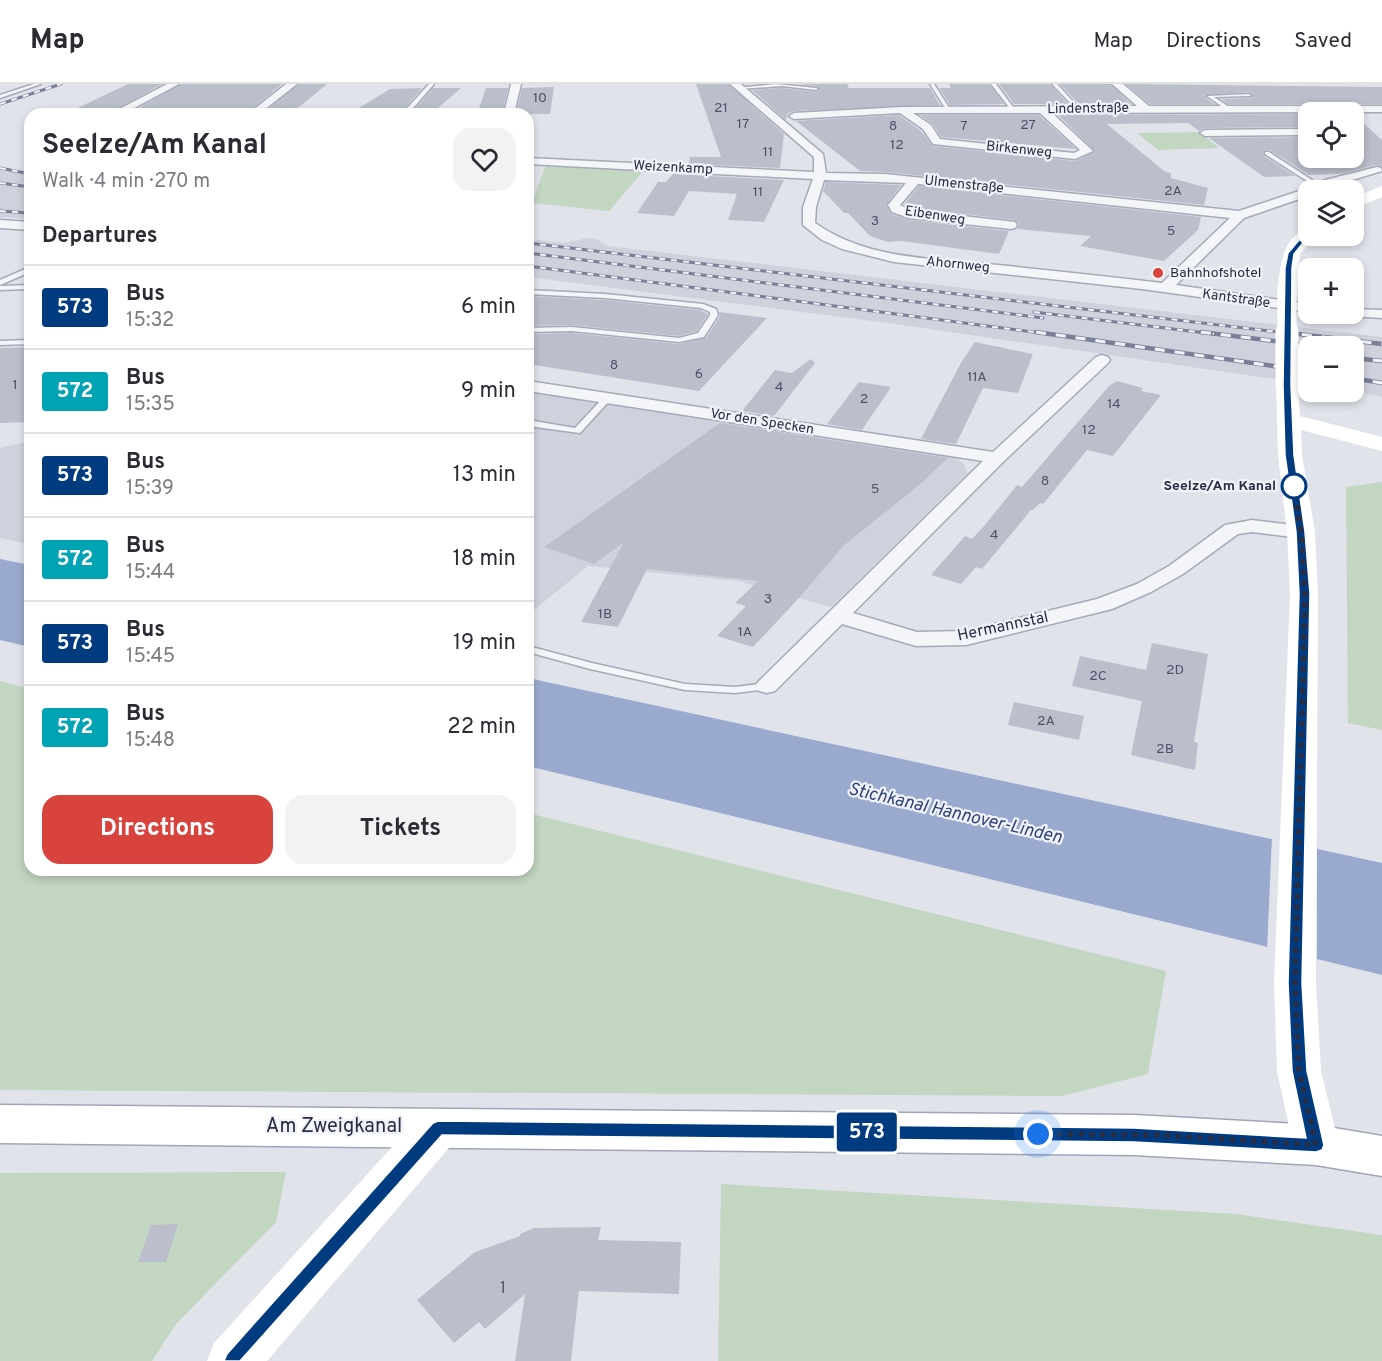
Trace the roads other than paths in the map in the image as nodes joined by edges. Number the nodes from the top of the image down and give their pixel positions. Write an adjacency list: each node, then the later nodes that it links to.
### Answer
1 (39, 84): 13 (lane)
2 (174, 84): 14 (street)
3 (292, 84): 15 (street)
4 (432, 84): 16 (lane)
5 (516, 84): 17 (street)
6 (932, 84): 24 (lane)
7 (993, 84): 25 (lane)
8 (1054, 84): 21 (lane)
9 (1117, 84): 18 (street)
10 (737, 86): 11 (lane); 34 (street)
11 (816, 89)
12 (1249, 95): 19 (lane)
13 (0, 97)
14 (127, 108)
15 (260, 108)
16 (410, 108)
17 (510, 108)
18 (1145, 108): 19 (street, Lindenstraße); 21 (street, Lindenstraße)
19 (1227, 108): 20 (street, Lindenstraße)
20 (1293, 108): 22 (street, Lindenstraße); 27 (street)
21 (1079, 109): 26 (street, Lindenstraße)
22 (1382, 109)
23 (902, 110): 24 (street, Lindenstraße); 26 (street, Birkenweg); 28 (street, Lindenstraße)
24 (949, 110): 25 (street, Lindenstraße)
25 (1014, 110): 26 (street, Lindenstraße)
26 (1042, 110)
27 (1298, 112)
28 (794, 116)
29 (1298, 132): 30 (street)
30 (1205, 133)
31 (1267, 153): 36 (lane)
32 (534, 161): 34 (street, Weizenkamp)
33 (1377, 170): 37 (street)
34 (818, 176): 35 (street, Ulmenstraße); 50 (street, Ahornweg)
35 (915, 180): 41 (street, Ulmenstraße); 43 (street, Eibenweg)
36 (1299, 180)
37 (1337, 180)
38 (1382, 191): 40 (main road)
39 (1298, 192): 41 (street)
40 (1364, 199)
41 (1240, 215): 50 (street)
42 (0, 224): 44 (street)
43 (1011, 225)
44 (24, 226)
45 (1298, 245): 62 (main road, bridge)
46 (24, 272): 47 (lane)
47 (0, 283)
48 (24, 287): 49 (lane)
49 (0, 288)
50 (1165, 288): 52 (street, Kantstraße)
51 (534, 292): 55 (lane)
52 (1298, 307)
53 (1364, 313): 54 (street)
54 (1382, 314)
55 (534, 330)
56 (24, 342): 57 (lane)
57 (0, 344)
58 (1102, 360): 64 (street)
59 (534, 387): 60 (street, Vor den Specken)
60 (608, 398): 61 (lane); 64 (street, Vor den Specken)
61 (534, 424)
62 (1289, 431): 63 (main road); 65 (main road)
63 (1379, 443)
64 (997, 458): 66 (street)
65 (1301, 532): 66 (street, Hermannstal); 71 (main road)
66 (838, 616): 68 (street)
67 (534, 651): 68 (lane)
68 (767, 686)
69 (0, 1124): 70 (main road, Am Zweigkanal)
70 (438, 1128): 71 (main road, Am Zweigkanal); 73 (main road)
71 (1316, 1145): 72 (main road, Am Zweigkanal)
72 (1382, 1156)
73 (233, 1361)

